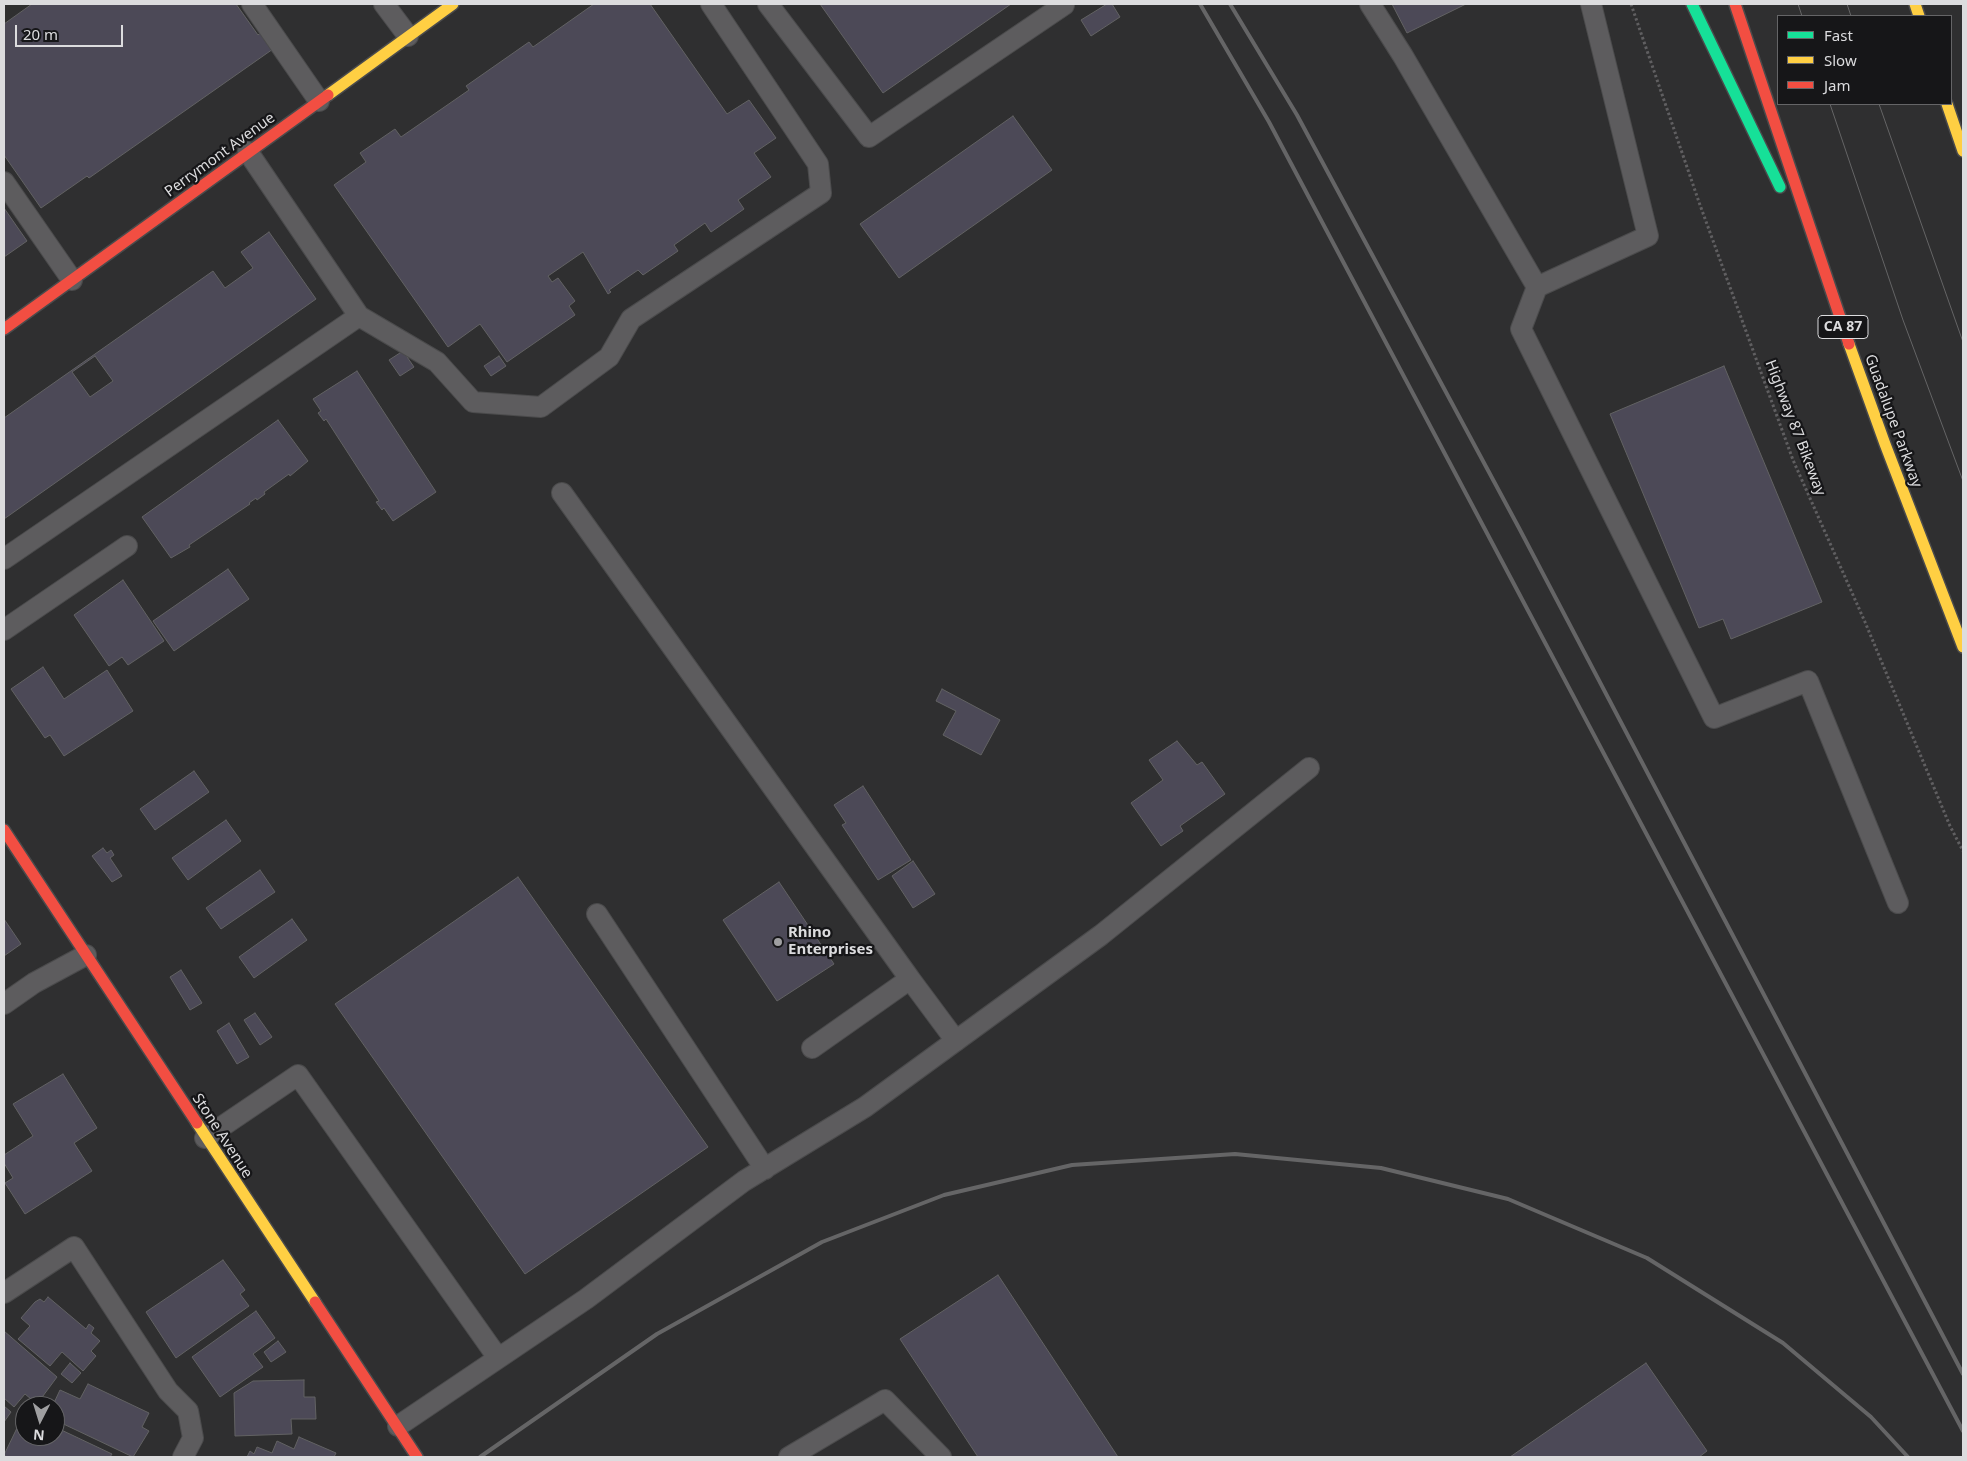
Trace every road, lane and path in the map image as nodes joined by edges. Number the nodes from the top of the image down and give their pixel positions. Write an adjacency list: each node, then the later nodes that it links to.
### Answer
1 (252, 4): 13 (lane)
2 (384, 4): 12 (lane)
3 (453, 4): 12 (main road, Perrymont Avenue)
4 (711, 4): 23 (lane)
5 (768, 4): 11 (lane)
6 (1370, 4): 21 (lane)
7 (1591, 4): 21 (lane)
8 (1631, 4): 32 (path, Highway 87 Bikeway)
9 (1692, 4): 18 (main road)
10 (1735, 4): 22 (main road, Guadalupe Parkway / CA 87)
11 (1064, 5)
12 (408, 36): 13 (main road, Perrymont Avenue)
13 (319, 101): 16 (main road, Perrymont Avenue)
14 (1947, 105): 15 (main road)
15 (1963, 151)
16 (248, 152): 20 (main road, Perrymont Avenue); 23 (lane)
17 (4, 182): 20 (lane)
18 (1786, 200)
19 (1794, 217): 22 (main road)
20 (72, 280): 24 (main road, Perrymont Avenue)
21 (1537, 288): 33 (lane)
22 (1830, 289): 29 (main road, Guadalupe Parkway / CA 87)
23 (359, 316): 27 (lane)
24 (4, 330)
25 (562, 493): 36 (lane)
26 (127, 546): 28 (lane)
27 (4, 559)
28 (4, 630)
29 (1963, 647)
30 (1309, 768): 38 (lane)
31 (4, 830): 35 (main road, Stone Avenue)
32 (1963, 851)
33 (1898, 904)
34 (597, 914): 41 (lane)
35 (86, 955): 37 (lane); 40 (main road, Stone Avenue)
36 (910, 979): 38 (lane); 39 (lane)
37 (4, 1004)
38 (956, 1040): 41 (lane)
39 (812, 1048)
40 (205, 1138): 43 (lane); 44 (main road, Stone Avenue)
41 (765, 1169): 43 (lane)
42 (4, 1293): 45 (lane)
43 (498, 1358): 44 (lane)
44 (398, 1426): 46 (main road, Stone Avenue)
45 (183, 1457)
46 (418, 1457)
47 (789, 1457): 48 (lane)
48 (941, 1457)

